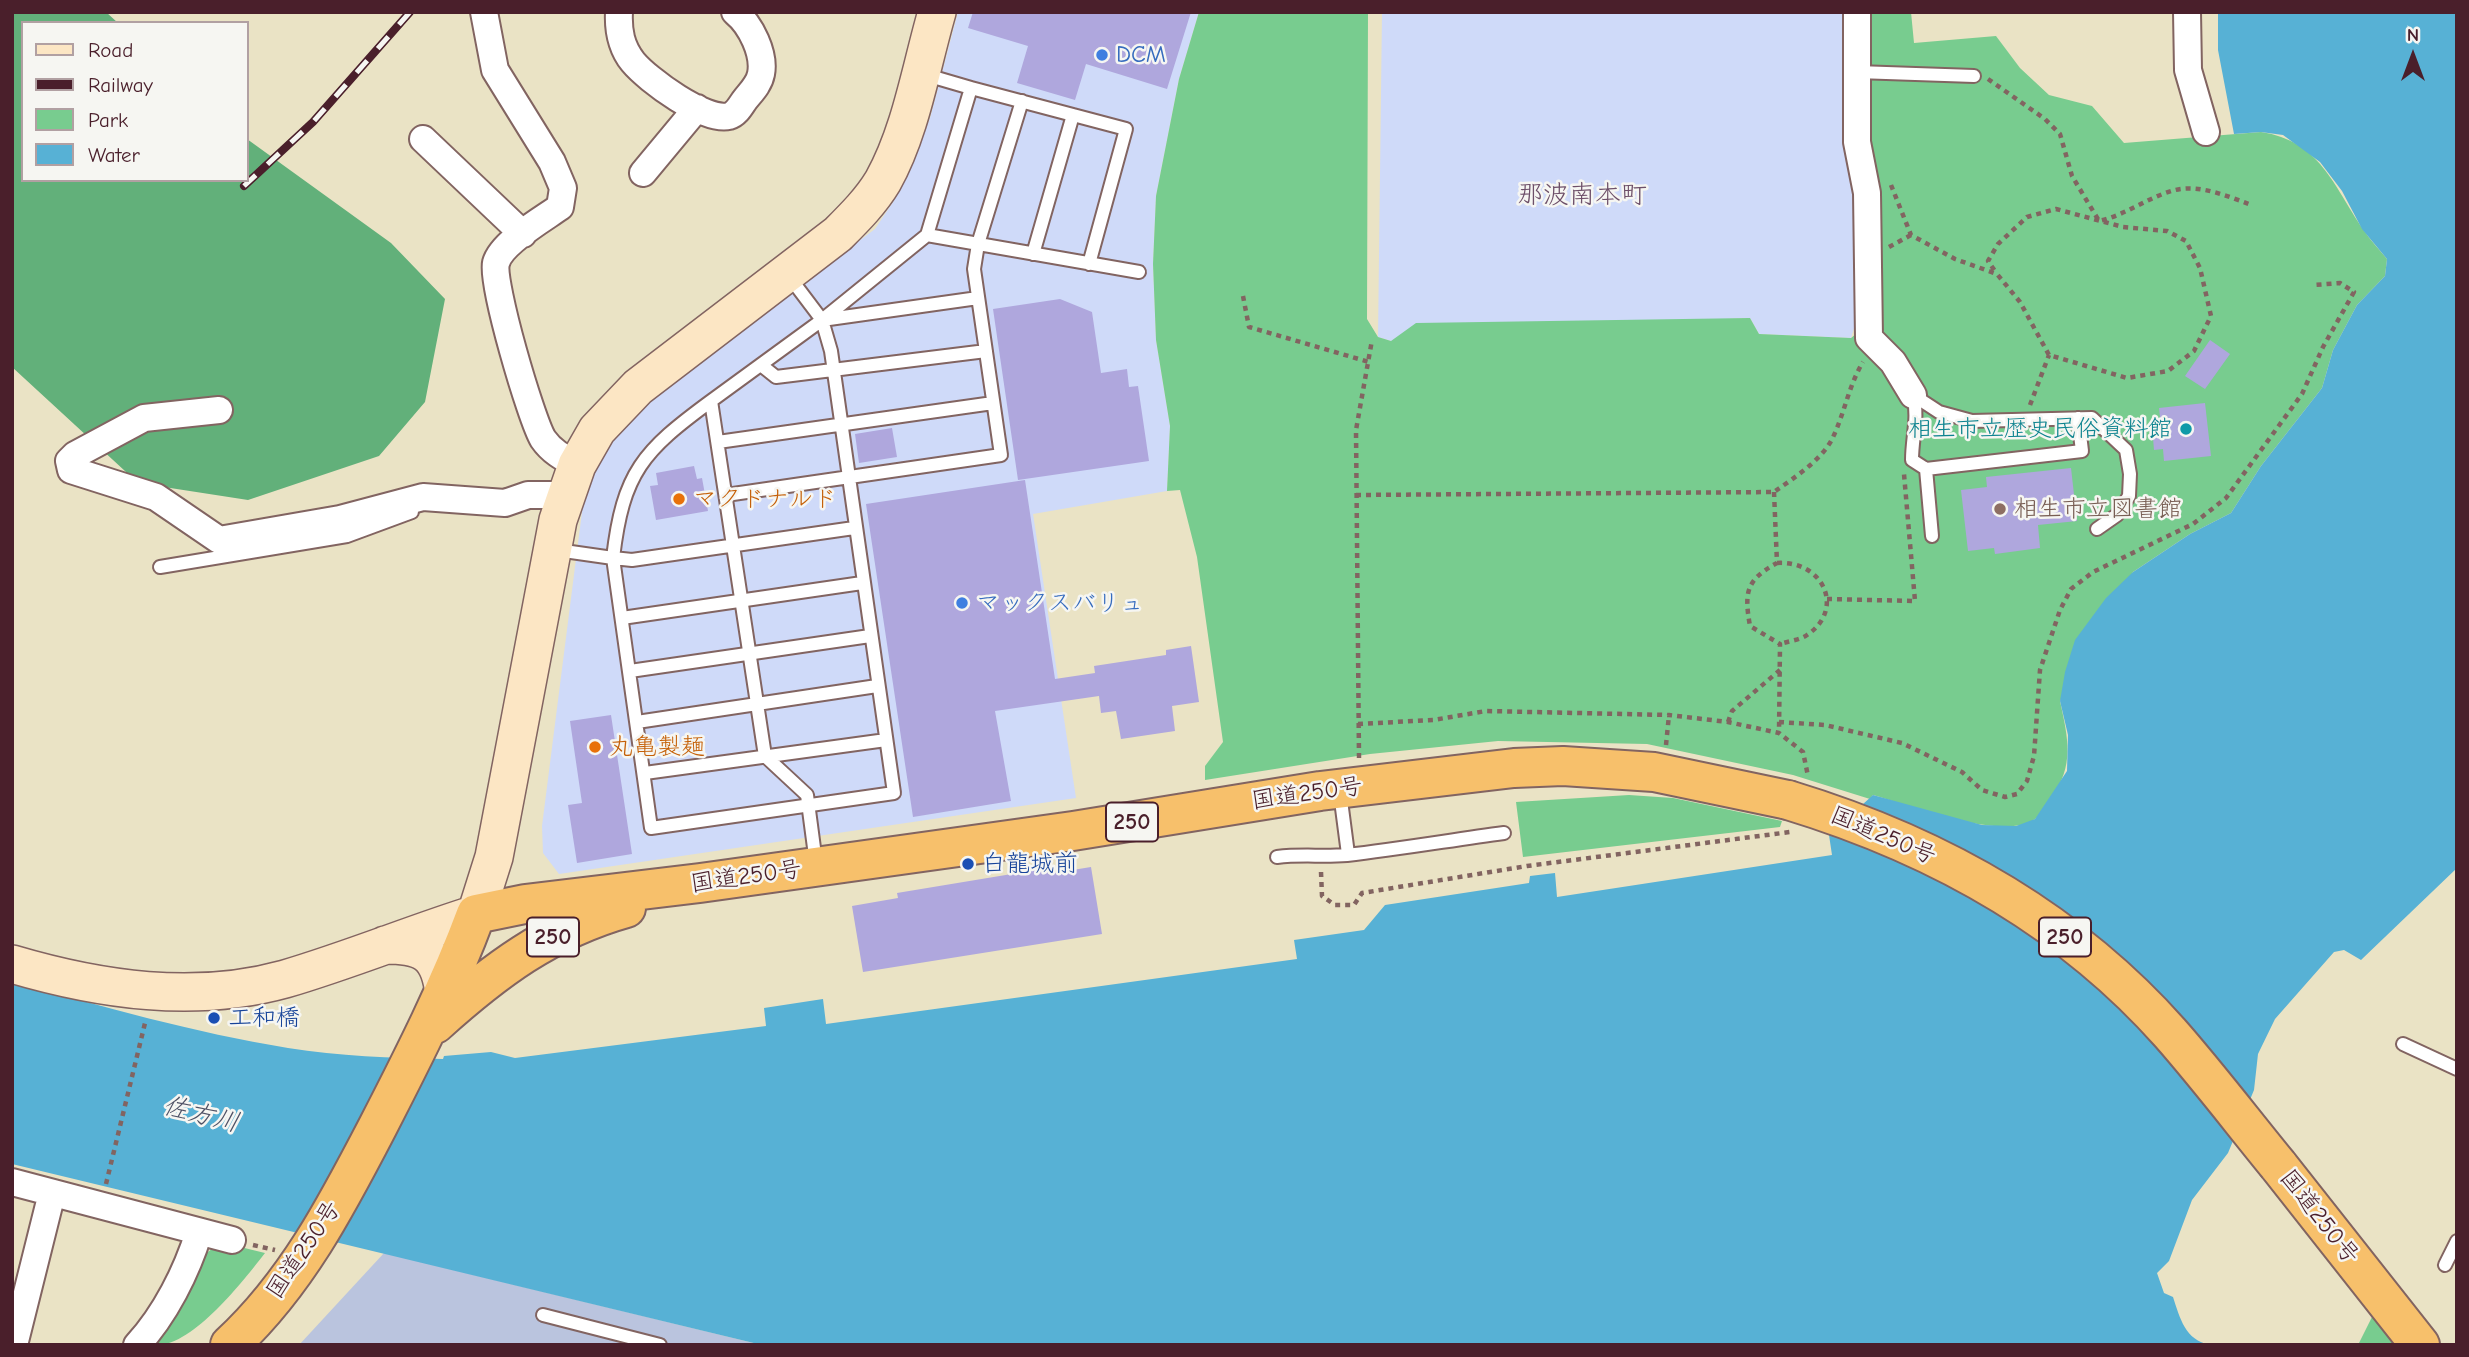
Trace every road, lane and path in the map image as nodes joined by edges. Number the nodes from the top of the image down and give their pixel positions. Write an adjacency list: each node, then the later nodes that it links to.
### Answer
1 (484, 12): 20 (street)
2 (619, 12): 12 (street)
3 (735, 12): 12 (street)
4 (937, 12): 8 (street)
5 (1857, 12): 7 (street)
6 (2187, 12): 14 (street)
7 (1857, 72): 9 (lane); 34 (street)
8 (919, 73): 10 (lane); 26 (street)
9 (1974, 76): 19 (path)
10 (971, 88): 11 (lane); 21 (lane)
11 (1021, 101): 13 (lane); 22 (lane)
12 (697, 108): 16 (street)
13 (1073, 115): 23 (lane); 24 (lane)
14 (2206, 132)
15 (423, 139): 20 (street)
16 (643, 173)
17 (1888, 176): 27 (path)
18 (2249, 204): 19 (path)
19 (2099, 221): 27 (path); 35 (path)
20 (523, 234): 50 (street)
21 (927, 235): 22 (lane); 31 (lane)
22 (978, 244): 23 (lane); 30 (lane)
23 (1033, 254): 24 (lane)
24 (1089, 264): 25 (lane)
25 (1139, 272)
26 (787, 274): 31 (lane); 50 (street)
27 (1997, 274): 35 (path)
28 (2314, 285): 77 (path)
29 (1243, 296): 36 (path)
30 (978, 298): 31 (lane); 33 (lane)
31 (822, 320): 37 (lane); 38 (lane)
32 (1372, 340): 36 (path)
33 (986, 351): 38 (lane); 41 (lane)
34 (1882, 351): 39 (street); 51 (path)
35 (2049, 355): 44 (path)
36 (1369, 362): 53 (path)
37 (761, 365): 38 (lane); 40 (lane)
38 (833, 371): 45 (lane)
39 (1913, 395): 44 (lane); 47 (lane)
40 (711, 401): 46 (lane); 60 (lane)
41 (993, 403): 45 (lane); 49 (lane)
42 (219, 410): 54 (street)
43 (2078, 418): 44 (lane); 48 (lane); 56 (lane)
44 (2029, 419)
45 (840, 426): 46 (lane); 49 (lane)
46 (718, 442): 52 (lane)
47 (1912, 460): 48 (lane); 64 (path)
48 (1926, 469): 57 (lane)
49 (847, 478): 52 (lane); 55 (lane)
50 (571, 480): 54 (street); 59 (street)
51 (1774, 492): 53 (path); 61 (path)
52 (726, 495): 58 (lane)
53 (1356, 495): 83 (path)
54 (477, 501): 62 (lane)
55 (854, 528): 58 (lane); 63 (lane)
56 (2097, 529)
57 (1932, 536)
58 (734, 547): 60 (lane); 65 (lane)
59 (552, 550): 60 (lane); 92 (street)
60 (613, 558): 66 (lane)
61 (1777, 563): 64 (path); 68 (path)
62 (160, 567)
63 (862, 583): 65 (lane); 67 (lane)
64 (1827, 598): 68 (path)
65 (742, 600): 66 (lane); 69 (lane)
66 (622, 618): 71 (lane)
67 (870, 636): 69 (lane); 72 (lane)
68 (1780, 644): 70 (path)
69 (750, 652): 71 (lane); 73 (lane)
70 (1780, 670): 76 (path); 77 (path)
71 (630, 671): 75 (lane)
72 (877, 686): 73 (lane); 79 (lane)
73 (757, 703): 75 (lane); 81 (lane)
74 (1669, 715): 80 (path)
75 (637, 722): 82 (lane)
76 (1728, 722)
77 (1779, 722): 78 (path)
78 (1779, 733)
79 (886, 740): 81 (lane); 84 (lane)
80 (1662, 754)
81 (765, 756): 82 (lane); 84 (lane)
82 (645, 773): 84 (lane)
83 (1350, 777): 86 (lane); 89 (highway, 国道250号 / 250); 112 (highway, 国道250号 / 250, bridge)
84 (809, 807): 89 (lane)
85 (1504, 833): 86 (lane)
86 (1348, 855): 88 (lane)
87 (1277, 857): 88 (lane)
88 (1321, 857): 91 (path)
89 (816, 867): 90 (highway, 国道250号 / 250)
90 (700, 883): 92 (highway, 国道250号 / 250); 97 (highway, 250)
91 (1335, 905)
92 (477, 914): 93 (street); 95 (highway, 国道250号 / 250)
93 (385, 945): 94 (street); 95 (street)
94 (12, 964)
95 (444, 993): 97 (highway, 国道250号 / 250)
96 (146, 1017): 101 (path)
97 (428, 1030): 111 (highway, 国道250号 / 250)
98 (2403, 1044): 99 (lane)
99 (2457, 1069)
100 (16, 1186): 102 (street)
101 (105, 1187)
102 (52, 1193): 103 (street); 109 (street)
103 (199, 1232): 104 (street); 110 (street)
104 (232, 1240)
105 (2457, 1241): 106 (lane)
106 (2445, 1265)
107 (543, 1315): 108 (lane)
108 (654, 1344)
109 (14, 1345)
110 (137, 1345)
111 (230, 1345)
112 (2420, 1345)

